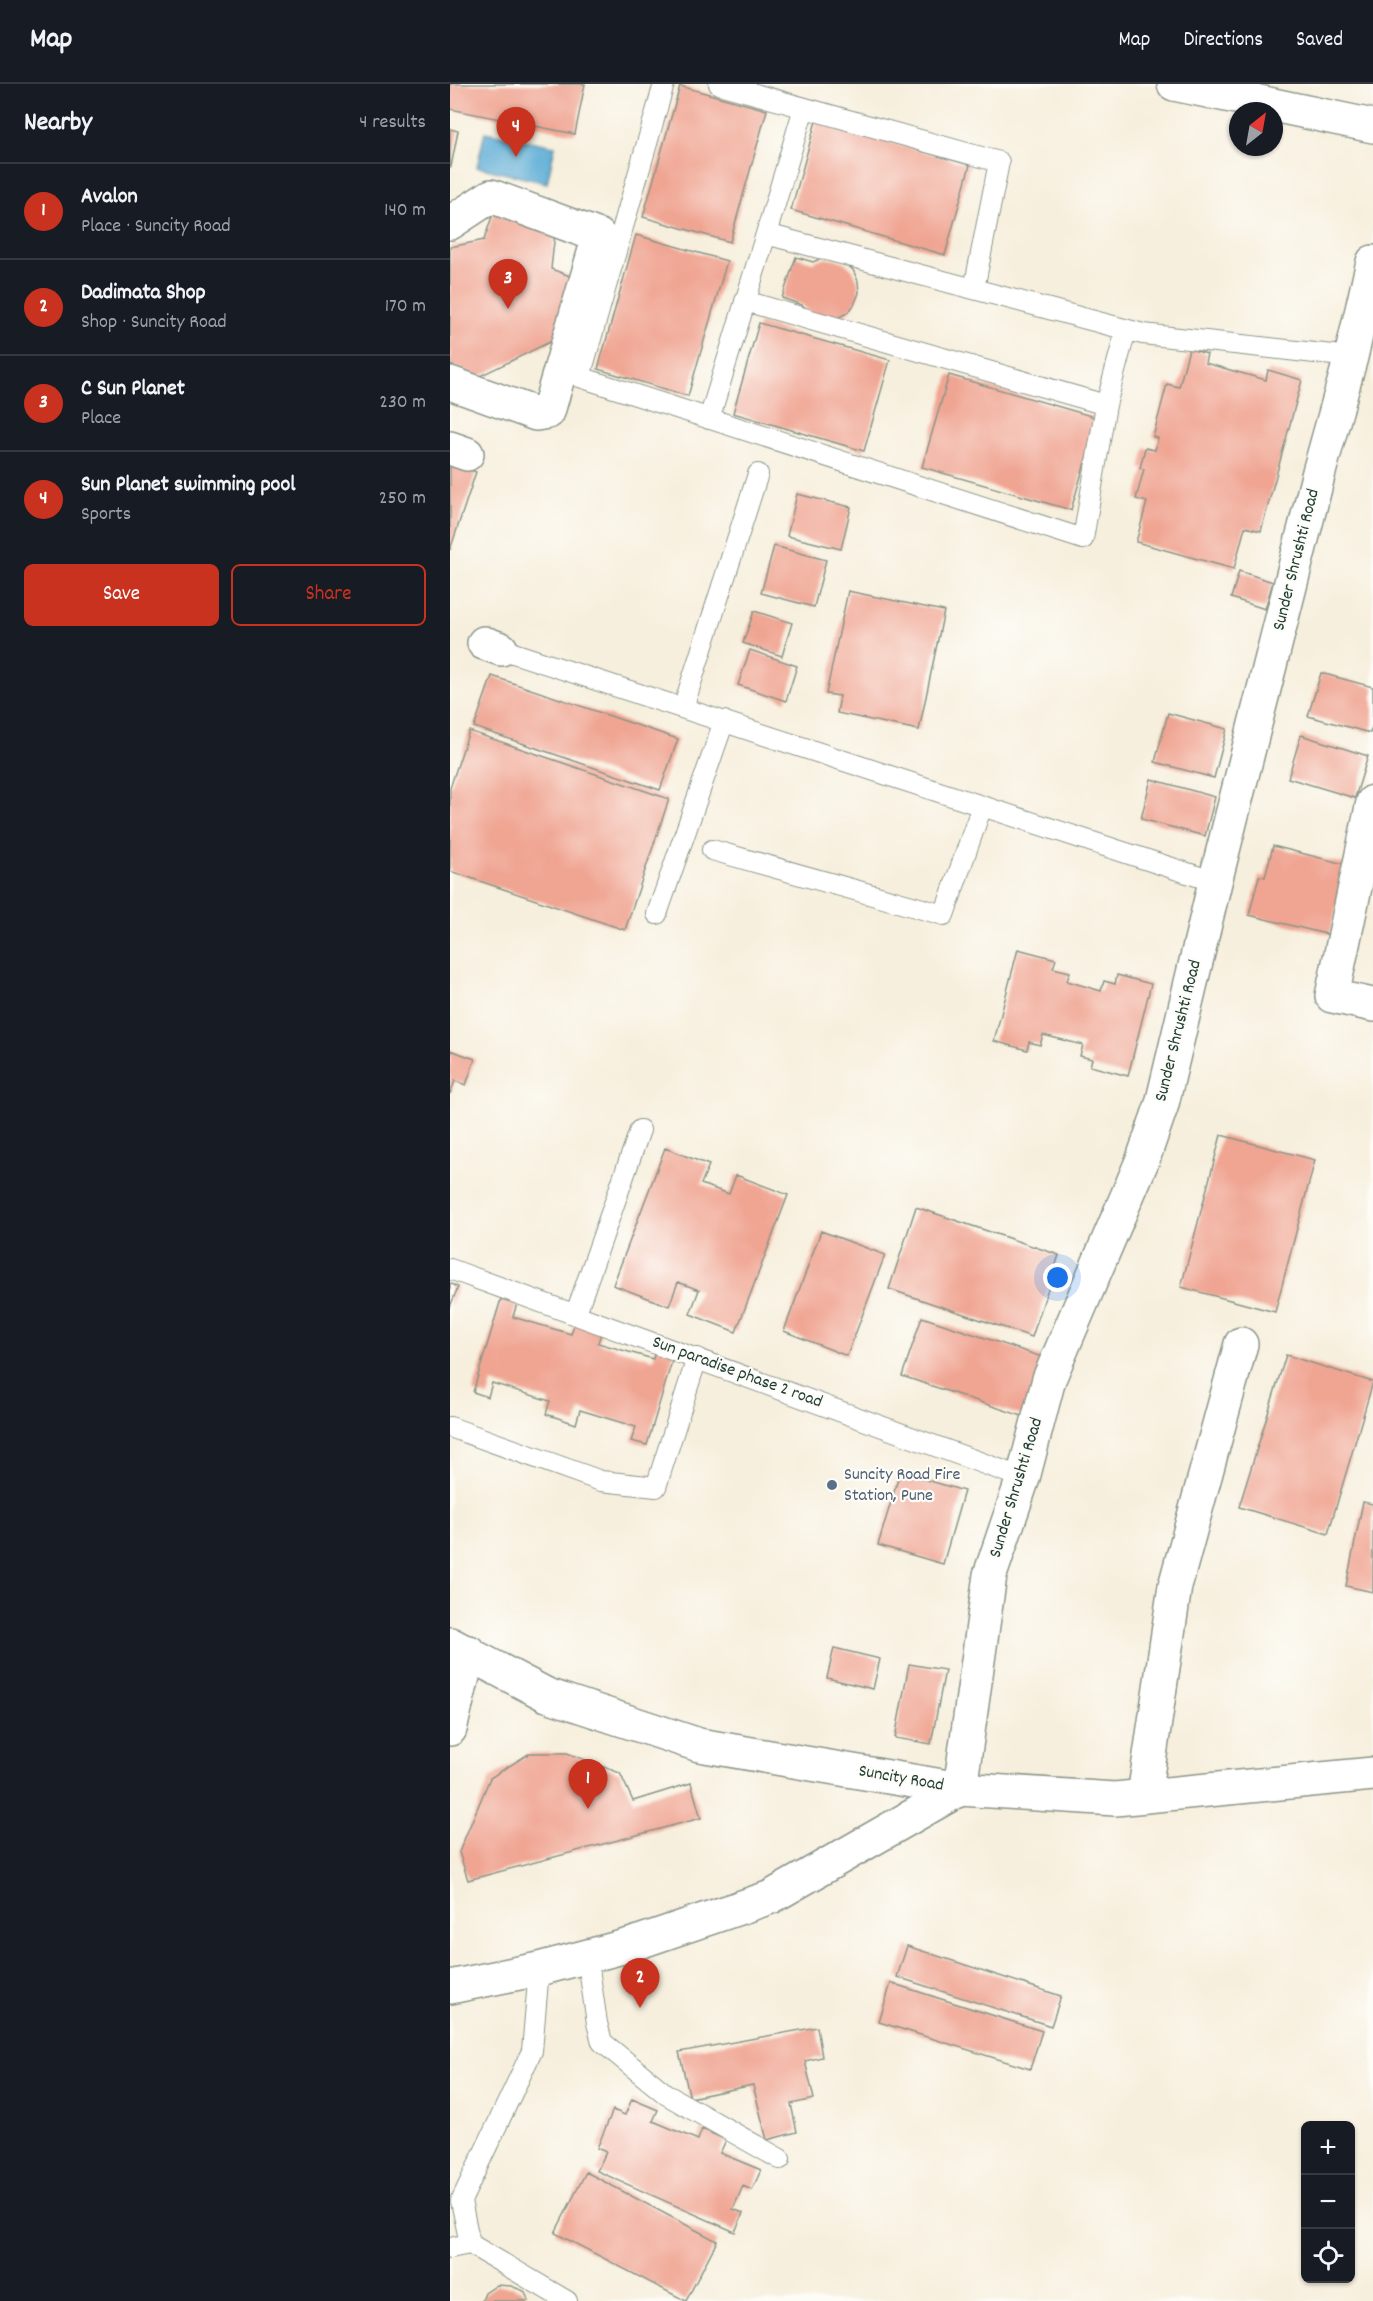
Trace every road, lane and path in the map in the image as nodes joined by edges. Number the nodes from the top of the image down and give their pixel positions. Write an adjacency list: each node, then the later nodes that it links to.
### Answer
1 (664, 84): 15 (lane)
2 (719, 84): 4 (lane)
3 (1174, 84): 5 (street)
4 (804, 108): 7 (lane); 9 (lane)
5 (1373, 126)
6 (450, 223): 13 (street)
7 (766, 234): 9 (lane); 10 (lane)
8 (1373, 262): 12 (street, Sunder Shrushti Road)
9 (974, 289): 11 (lane)
10 (745, 301): 14 (lane); 15 (lane)
11 (1126, 330): 12 (lane); 14 (lane)
12 (1351, 357): 23 (street, Sunder Shrushti Road)
13 (450, 383)
14 (1106, 405): 15 (lane)
15 (710, 419)
16 (758, 474): 18 (lane)
17 (493, 646): 18 (lane)
18 (683, 708): 19 (lane)
19 (724, 721): 21 (lane); 24 (lane)
20 (1373, 802): 25 (street)
21 (982, 806): 22 (lane); 23 (lane)
22 (712, 850)
23 (1215, 882): 32 (street, Sunder Shrushti Road)
24 (657, 914)
25 (1373, 1005)
26 (640, 1130): 28 (lane)
27 (450, 1269): 28 (lane, Sun paradise phase 2 road)
28 (576, 1313): 30 (lane, Sun paradise phase 2 road)
29 (1241, 1344): 37 (street)
30 (697, 1358): 31 (lane); 32 (lane, Sun paradise phase 2 road)
31 (450, 1427)
32 (1023, 1479): 36 (street, Sunder Shrushti Road)
33 (459, 1648): 34 (street); 36 (street, Suncity Road)
34 (450, 1729)
35 (1373, 1774): 37 (street, Suncity Road)
36 (960, 1789): 37 (street, Suncity Road); 38 (street)
37 (1144, 1796)
38 (587, 1955): 39 (street); 41 (lane)
39 (538, 1969): 40 (street); 42 (lane)
40 (450, 1987)
41 (780, 2159)
42 (470, 2244): 43 (lane); 44 (lane)
43 (450, 2248)
44 (567, 2301)

